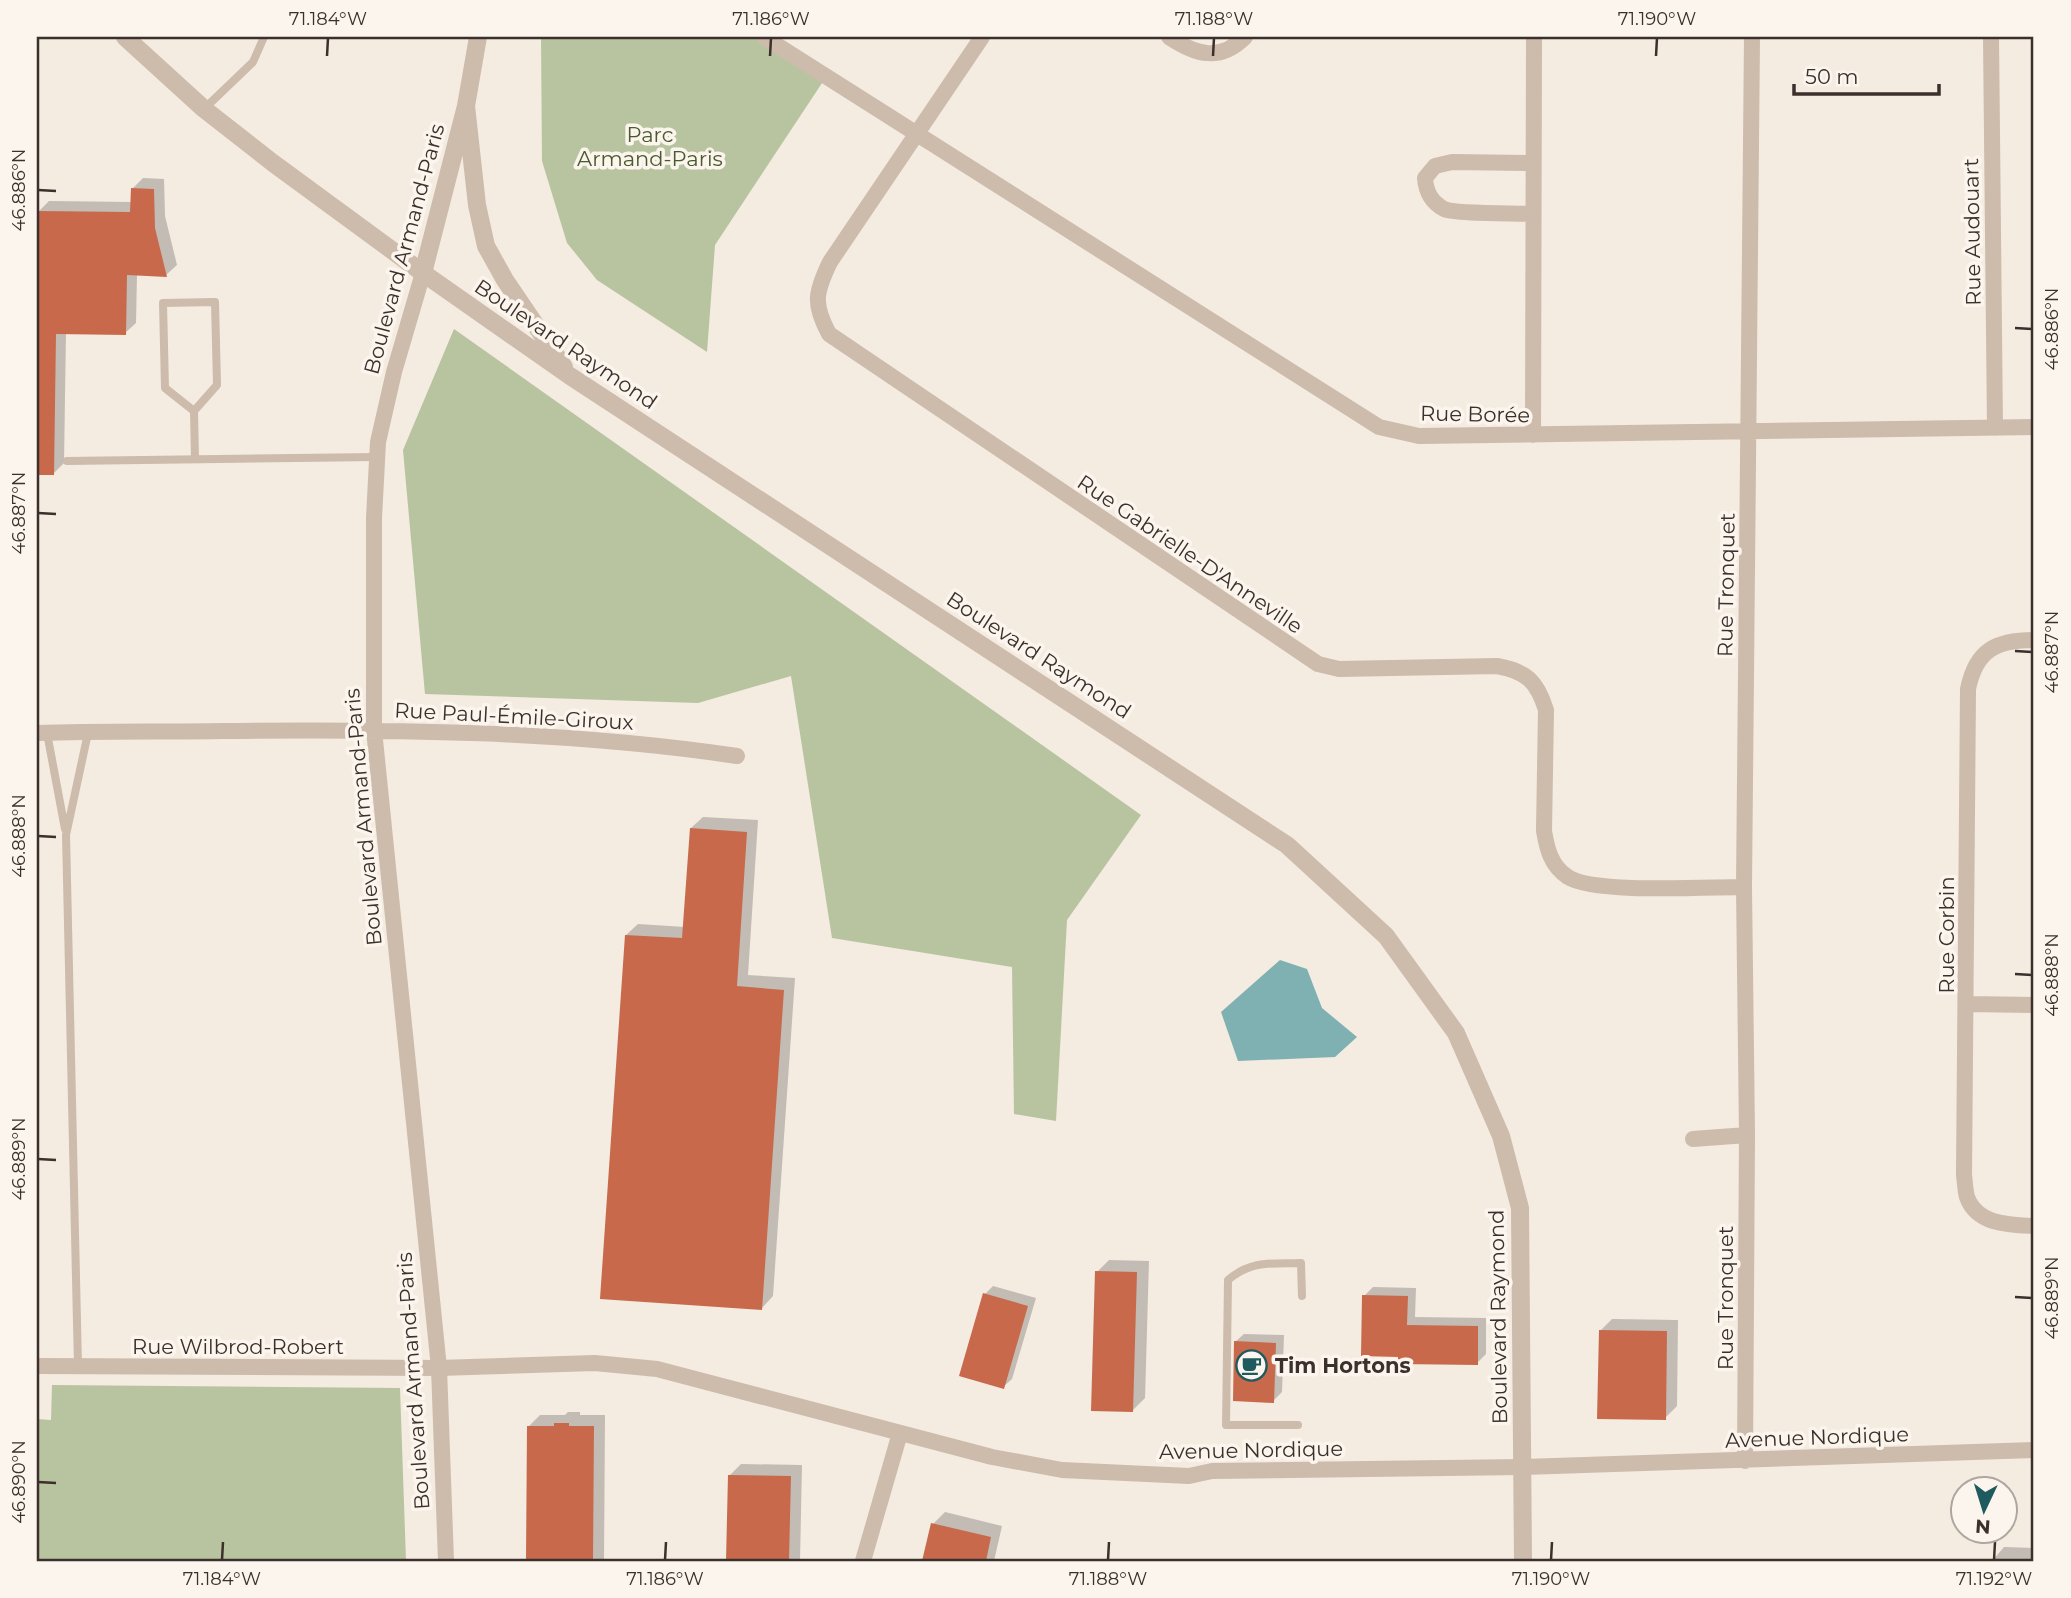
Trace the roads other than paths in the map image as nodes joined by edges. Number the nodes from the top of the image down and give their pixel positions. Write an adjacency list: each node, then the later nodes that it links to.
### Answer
1 (125, 37): 12 (street, Boulevard Raymond)
2 (264, 37): 12 (lane)
3 (478, 37): 11 (street, Boulevard Armand-Paris)
4 (764, 37): 13 (street, Rue Borée)
5 (982, 37): 13 (street, Rue Gabrielle-D'Anneville)
6 (1169, 37): 7 (street)
7 (1245, 37)
8 (1534, 37): 14 (street)
9 (1752, 37): 21 (street, Rue Tronquet)
10 (1991, 37): 19 (street, Rue Audouart)
11 (466, 106): 16 (street, Boulevard Armand-Paris); 17 (street)
12 (204, 108): 16 (street, Boulevard Raymond)
13 (916, 134): 22 (street, Rue Borée); 32 (street, Rue Gabrielle-D'Anneville)
14 (1533, 163): 15 (street); 15 (street)
15 (1533, 214): 22 (street)
16 (423, 273): 17 (street, Boulevard Raymond); 23 (street, Boulevard Armand-Paris)
17 (570, 376): 46 (street, Boulevard Raymond)
18 (194, 411): 18 (lane); 24 (lane)
19 (1995, 428): 20 (street, Rue Borée); 21 (street, Rue Borée)
20 (2034, 428)
21 (1749, 430): 22 (street, Rue Borée); 32 (street, Rue Tronquet)
22 (1534, 435)
23 (377, 457): 24 (lane); 27 (street, Boulevard Armand-Paris)
24 (195, 459): 25 (lane)
25 (67, 461)
26 (2034, 640): 33 (street, Rue Corbin)
27 (374, 730): 29 (street, Rue Paul-Émile-Giroux); 30 (street, Rue Paul-Émile-Giroux); 41 (street, Boulevard Armand-Paris)
28 (42, 733): 29 (street, Rue Paul-Émile-Giroux); 31 (lane)
29 (88, 733): 31 (lane)
30 (737, 756)
31 (66, 835): 40 (lane)
32 (1744, 887): 35 (street, Rue Tronquet)
33 (1967, 1004): 34 (street); 37 (street, Rue Corbin)
34 (2034, 1005)
35 (1747, 1135): 36 (street); 45 (street, Rue Tronquet)
36 (1693, 1139)
37 (2034, 1226)
38 (1302, 1296): 42 (lane)
39 (37, 1366): 40 (street, Rue Wilbrod-Robert)
40 (78, 1366): 41 (street, Rue Wilbrod-Robert)
41 (439, 1368): 43 (street, Avenue Nordique); 47 (street, Boulevard Armand-Paris)
42 (1298, 1424)
43 (900, 1433): 46 (street, Avenue Nordique); 48 (street)
44 (2034, 1450): 45 (street, Avenue Nordique)
45 (1745, 1461): 46 (street, Avenue Nordique)
46 (1523, 1467): 49 (street, Boulevard Raymond)
47 (446, 1561)
48 (863, 1561)
49 (1523, 1561)

